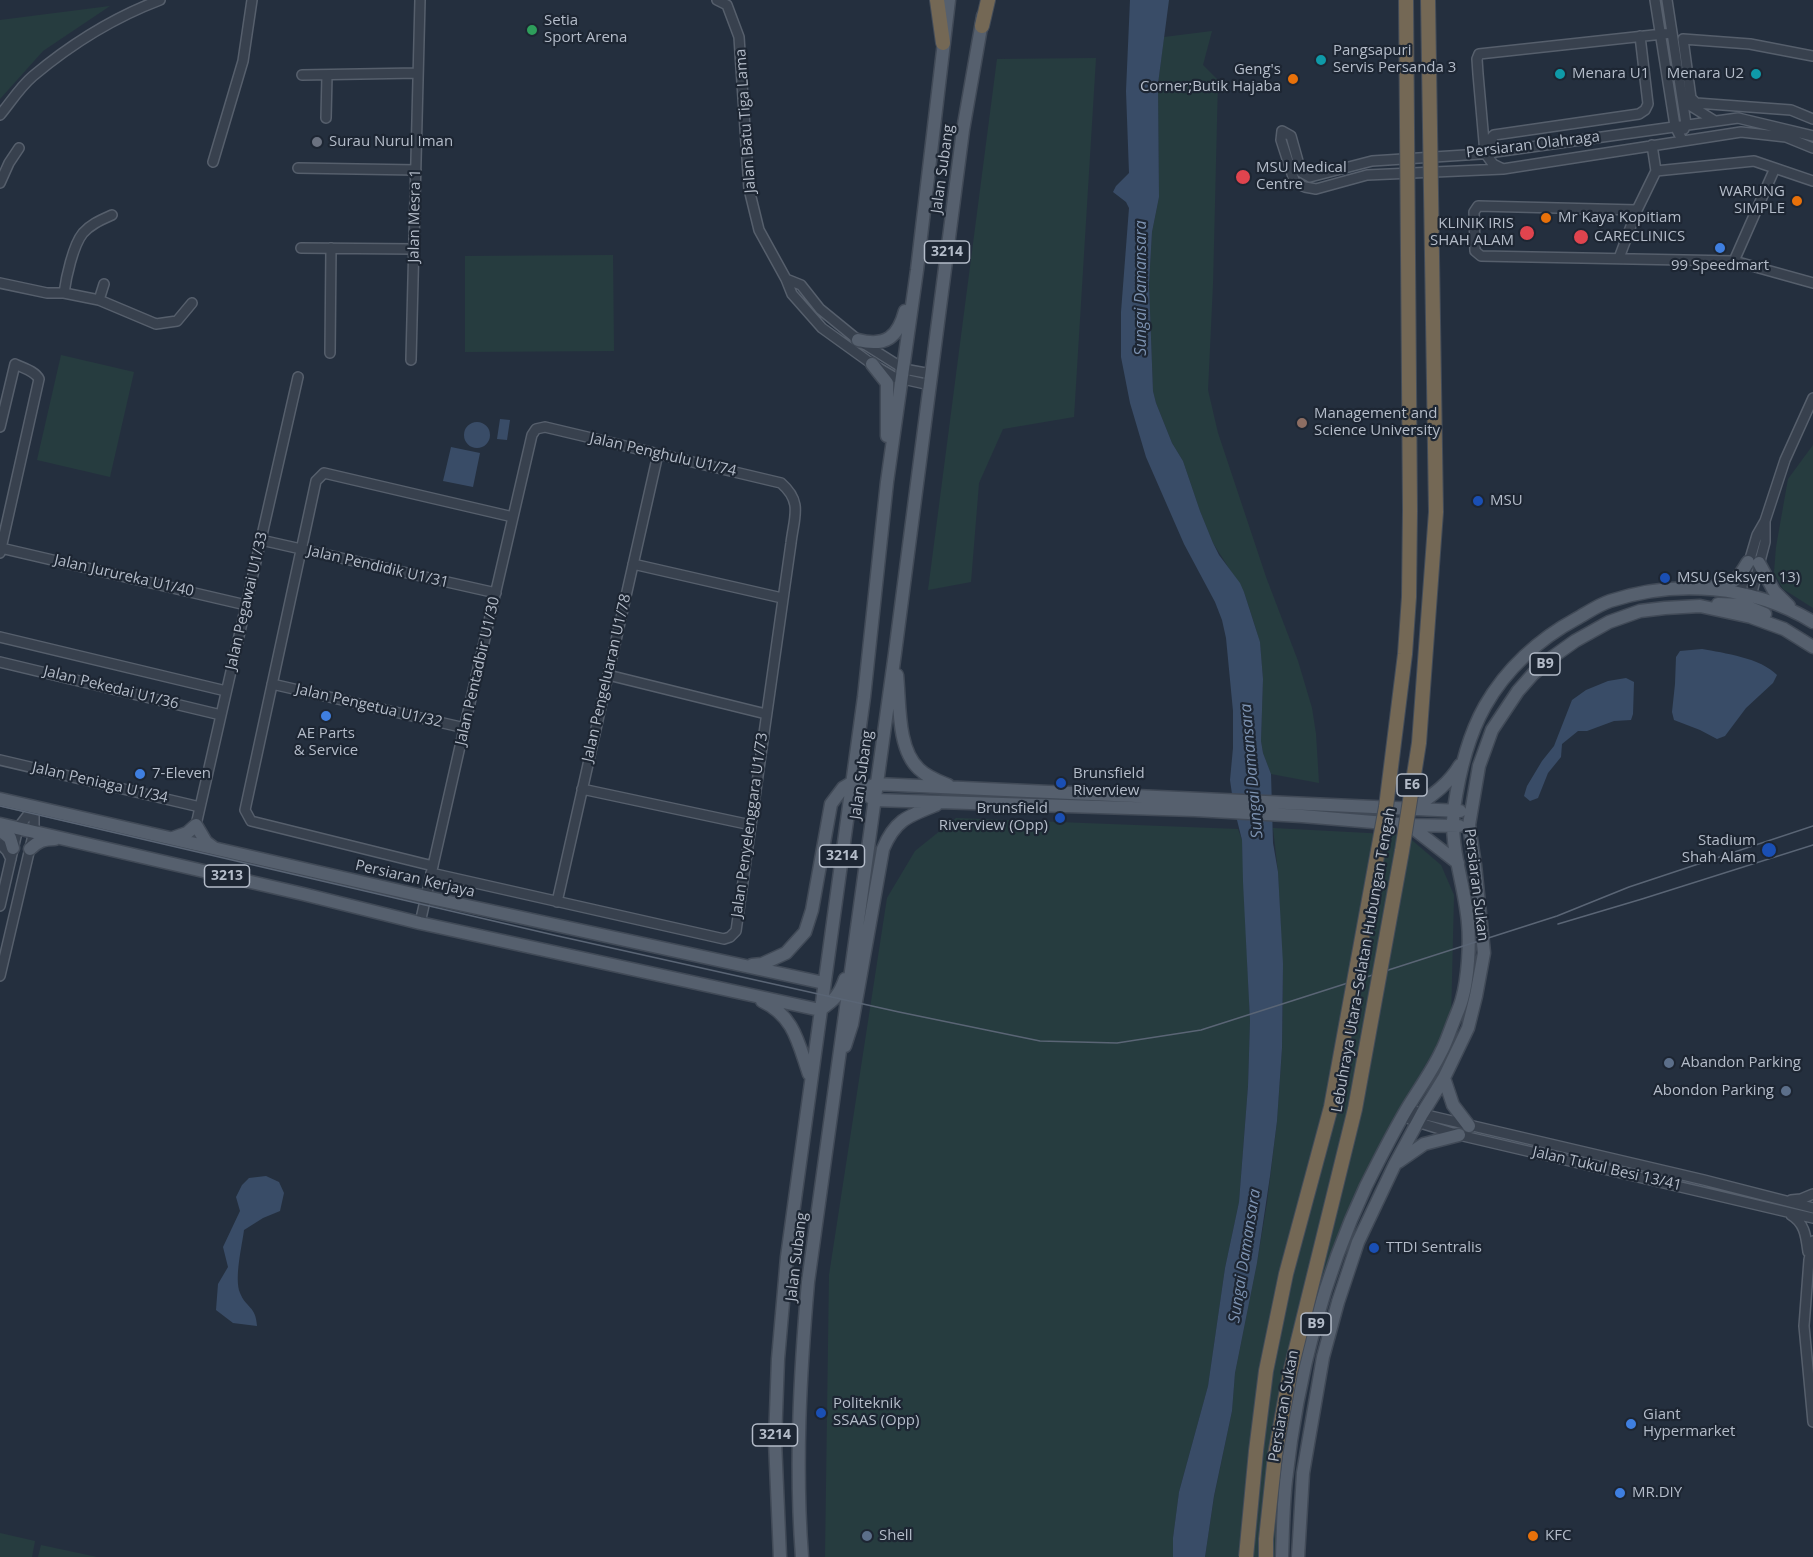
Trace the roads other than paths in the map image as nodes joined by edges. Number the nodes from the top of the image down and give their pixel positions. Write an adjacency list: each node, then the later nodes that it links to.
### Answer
1 (160, 0): 21 (street)
2 (252, 0): 32 (street)
3 (420, 0): 17 (street, Jalan Mesra 1)
4 (717, 0): 48 (street, Jalan Batu Tiga Lama)
5 (937, 0): 15 (highway)
6 (949, 0): 15 (main road, Jalan Subang / 3214)
7 (987, 0): 12 (highway)
8 (1406, 0): 159 (highway, Lebuhraya Utara–Selatan Hubungan Tengah / E6, bridge)
9 (1428, 0): 160 (highway, Lebuhraya Utara–Selatan Hubungan Tengah / E6, bridge)
10 (1668, 4): 11 (street); 13 (street)
11 (1656, 5): 14 (street)
12 (982, 26): 61 (main road, Jalan Subang / 3214)
13 (1672, 33): 14 (street); 20 (street)
14 (1650, 35): 25 (street); 31 (street); 31 (street)
15 (944, 43): 47 (main road, Jalan Subang / 3214)
16 (1813, 56): 23 (street)
17 (418, 74): 19 (street); 36 (street, Jalan Mesra 1)
18 (302, 75): 19 (street)
19 (327, 75): 22 (street)
20 (1681, 100): 24 (street); 25 (street)
21 (0, 116)
22 (326, 118)
23 (1813, 119)
24 (1715, 121): 25 (street, Persiaran Olahraga); 26 (street, Persiaran Olahraga)
25 (1680, 125): 27 (street); 31 (street, Persiaran Olahraga)
26 (1813, 136)
27 (1682, 140): 28 (street, Persiaran Olahraga); 30 (street, Persiaran Olahraga)
28 (1652, 145): 35 (street, Persiaran Olahraga); 37 (street)
29 (19, 148): 39 (street)
30 (1813, 148)
31 (1490, 152): 35 (street); 35 (street, Persiaran Olahraga)
32 (213, 162)
33 (298, 168): 36 (street)
34 (1775, 168): 37 (street); 38 (street); 46 (street)
35 (1503, 169)
36 (416, 170): 44 (street, Jalan Mesra 1)
37 (1656, 171): 40 (street)
38 (1813, 181)
39 (0, 183)
40 (1637, 210): 45 (street); 45 (street)
41 (112, 215): 52 (street)
42 (301, 248): 43 (street)
43 (331, 248): 44 (street); 56 (street)
44 (414, 249): 57 (street, Jalan Mesra 1)
45 (1619, 258): 46 (street)
46 (1734, 261): 50 (street)
47 (917, 270): 55 (main road); 59 (main road, Jalan Subang / 3214)
48 (786, 279): 55 (street); 58 (street, Jalan Batu Tiga Lama)
49 (0, 283): 52 (street)
50 (1813, 283)
51 (104, 284): 53 (street)
52 (64, 294): 53 (street)
53 (99, 300): 54 (street)
54 (192, 303)
55 (858, 340): 59 (street)
56 (330, 353)
57 (411, 360)
58 (872, 364): 59 (street, Jalan Batu Tiga Lama); 66 (main road)
59 (903, 374): 61 (street); 66 (main road, Jalan Subang / 3214)
60 (298, 377): 69 (street, Jalan Pegawai U1/33)
61 (930, 379): 85 (main road, Jalan Subang / 3214)
62 (1813, 398): 72 (street)
63 (0, 427): 71 (street)
64 (545, 427): 65 (street, Jalan Penghulu U1/74); 68 (street, Jalan Pentadbir U1/30)
65 (658, 454): 67 (street, Jalan Penghulu U1/74); 73 (street, Jalan Pengeluaran U1/78)
66 (887, 482): 95 (main road, Jalan Subang / 3214)
67 (781, 483): 76 (street, Jalan Penyelenggara U1/73)
68 (513, 517): 70 (street); 75 (street, Jalan Pentadbir U1/30)
69 (261, 540): 70 (street, Jalan Pendidik U1/31); 78 (street, Jalan Pegawai U1/33)
70 (302, 549): 75 (street, Jalan Pendidik U1/31); 88 (street)
71 (1, 550): 78 (street, Jalan Jurureka U1/40)
72 (1754, 563): 74 (main road); 77 (street); 80 (main road)
73 (633, 564): 76 (street); 87 (street, Jalan Pengeluaran U1/78)
74 (1702, 587): 77 (main road, Persiaran Sukan / B9); 94 (main road, Persiaran Sukan / B9)
75 (496, 593): 92 (street, Jalan Pentadbir U1/30)
76 (782, 598): 90 (street, Jalan Penyelenggara U1/73)
77 (1745, 598): 79 (main road); 80 (main road, Persiaran Sukan / B9); 82 (main road)
78 (246, 605): 89 (street, Jalan Pegawai U1/33)
79 (1700, 606): 82 (main road, Persiaran Sukan / B9); 111 (main road, Persiaran Sukan / B9)
80 (1796, 612): 81 (main road, Persiaran Sukan / B9)
81 (1813, 622)
82 (1785, 629): 84 (main road, Persiaran Sukan / B9)
83 (0, 638): 89 (street)
84 (1813, 647)
85 (895, 653): 97 (main road, Jalan Subang / 3214); 98 (main road)
86 (0, 662): 91 (street, Jalan Pekedai U1/36)
87 (608, 675): 90 (street); 99 (street, Jalan Pengeluaran U1/78)
88 (272, 684): 92 (street, Jalan Pengetua U1/32); 128 (street)
89 (226, 691): 91 (street, Jalan Pegawai U1/33)
90 (766, 714): 114 (street, Jalan Penyelenggara U1/73)
91 (221, 715): 106 (street, Jalan Pegawai U1/33)
92 (465, 728): 128 (street, Jalan Pentadbir U1/30)
93 (0, 760): 106 (street, Jalan Peniaga U1/34)
94 (1462, 762): 108 (main road); 110 (main road, Persiaran Sukan / B9)
95 (855, 763): 96 (main road, Jalan Subang / 3214); 100 (main road)
96 (853, 782): 107 (main road, Jalan Subang / 3214); 134 (main road)
97 (876, 784): 98 (main road); 100 (main road); 102 (main road, Jalan Subang / 3214)
98 (954, 788): 104 (main road)
99 (582, 789): 114 (street); 130 (street, Jalan Pengeluaran U1/78)
100 (864, 789): 102 (main road); 107 (main road)
101 (0, 799): 105 (main road, Persiaran Kerjaya / 3213)
102 (874, 800): 103 (main road); 133 (main road, Jalan Subang / 3214)
103 (939, 803): 104 (main road); 141 (main road)
104 (1195, 804): 109 (main road)
105 (34, 807): 118 (street); 120 (street); 121 (main road, Persiaran Kerjaya / 3213)
106 (200, 807): 113 (street, Jalan Pegawai U1/33)
107 (849, 809): 136 (main road, Jalan Subang / 3214)
108 (1413, 809): 109 (main road); 110 (main road)
109 (1303, 810): 115 (main road)
110 (1454, 810): 111 (main road); 117 (main road, Persiaran Sukan / B9)
111 (1471, 812): 116 (main road, Persiaran Sukan / B9)
112 (0, 824): 118 (main road, 3213)
113 (196, 825): 121 (main road); 124 (main road)
114 (751, 825): 130 (street, Jalan Penyelenggara U1/73)
115 (1409, 825): 117 (main road); 127 (main road)
116 (1469, 825): 117 (main road); 143 (main road, Persiaran Sukan / B9)
117 (1452, 826): 127 (main road, Persiaran Sukan / B9)
118 (18, 828): 120 (main road, 3213); 126 (street)
119 (0, 830): 126 (main road)
120 (34, 831): 123 (main road, 3213); 125 (street)
121 (171, 838): 124 (main road, Persiaran Kerjaya / 3213)
122 (0, 844): 126 (street)
123 (104, 848): 125 (main road); 132 (main road, 3213)
124 (215, 848): 129 (main road, Persiaran Kerjaya / 3213)
125 (30, 849): 135 (street)
126 (12, 854): 131 (street)
127 (1458, 863): 144 (main road, Persiaran Sukan / B9)
128 (432, 870): 129 (street, Jalan Pentadbir U1/30); 130 (street, Jalan Penyelenggara U1/73)
129 (426, 897): 132 (street, Jalan Pentadbir U1/30); 134 (main road, Persiaran Kerjaya / 3213)
130 (557, 902)
131 (0, 906)
132 (420, 923): 137 (main road, 3213)
133 (851, 963): 138 (main road); 140 (main road, Jalan Subang / 3214)
134 (740, 965): 136 (main road, Persiaran Kerjaya / 3213)
135 (0, 976)
136 (824, 983): 138 (main road); 139 (main road, Jalan Subang / 3214)
137 (747, 994): 139 (main road, 3213); 142 (main road)
138 (834, 1000): 139 (main road); 140 (main road)
139 (820, 1010): 142 (main road, Jalan Subang / 3214)
140 (842, 1030): 141 (main road, Jalan Subang / 3214)
141 (838, 1060): 158 (main road, Jalan Subang / 3214)
142 (811, 1077): 157 (main road, Jalan Subang / 3214)
143 (1444, 1078): 145 (main road, Persiaran Sukan / B9); 146 (main road)
144 (1405, 1112): 145 (street, Jalan Tukul Besi 13/41); 161 (main road, Persiaran Sukan / B9)
145 (1419, 1118): 146 (street, Jalan Tukul Besi 13/41); 147 (street, Jalan Tukul Besi 13/41); 148 (main road, Persiaran Sukan / B9)
146 (1469, 1126): 150 (street, Jalan Tukul Besi 13/41)
147 (1459, 1135): 148 (main road); 152 (street, Jalan Tukul Besi 13/41)
148 (1395, 1164): 162 (main road, Persiaran Sukan / B9)
149 (1813, 1194): 150 (street)
150 (1782, 1200): 151 (street, Jalan Tukul Besi 13/41)
151 (1813, 1208)
152 (1784, 1211): 153 (street, Jalan Tukul Besi 13/41); 155 (street)
153 (1813, 1218)
154 (1813, 1241): 155 (street)
155 (1809, 1260): 156 (street)
156 (1813, 1422)
157 (780, 1557)
158 (802, 1557)
159 (1246, 1557)
160 (1266, 1557)
161 (1282, 1557)
162 (1298, 1557)

